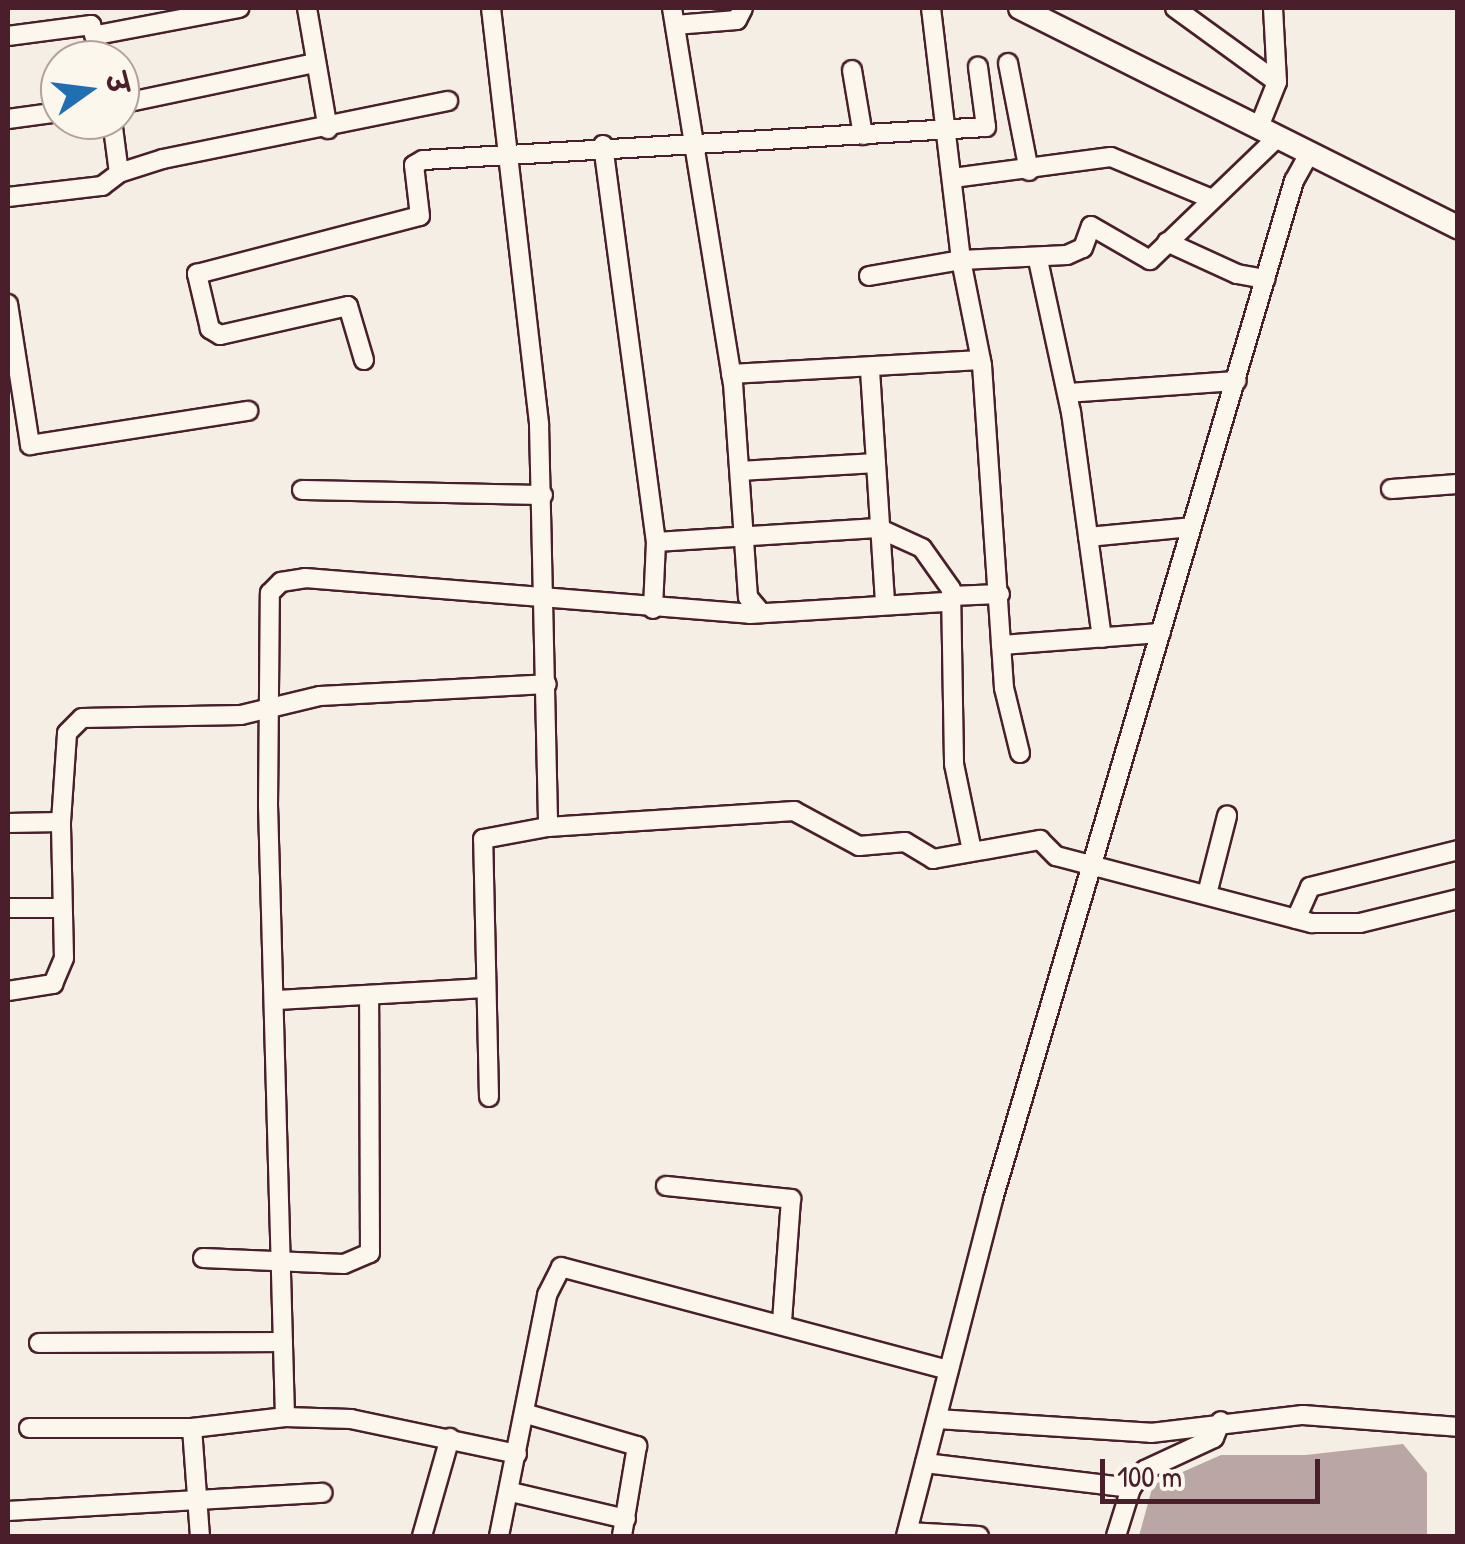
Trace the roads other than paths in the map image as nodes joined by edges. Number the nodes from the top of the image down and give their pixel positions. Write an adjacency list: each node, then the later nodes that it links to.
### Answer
1 (238, 8): 11 (street)
2 (307, 8): 13 (street)
3 (491, 8): 29 (street)
4 (743, 8): 9 (street)
5 (931, 8): 22 (street)
6 (1020, 8): 24 (street)
7 (1175, 8): 17 (street)
8 (1273, 8): 17 (street)
9 (673, 16): 27 (street)
10 (8, 36): 11 (street)
11 (97, 36): 12 (street)
12 (98, 40)
13 (315, 63): 18 (street); 23 (street)
14 (1008, 63): 31 (street)
15 (978, 66): 22 (street)
16 (852, 70): 25 (street)
17 (1277, 82): 24 (street)
18 (140, 100)
19 (448, 101): 23 (street)
20 (40, 115): 21 (street)
21 (8, 119)
22 (946, 128): 25 (street); 33 (street)
23 (328, 129): 32 (street)
24 (1268, 132): 30 (street); 35 (street)
25 (862, 135): 27 (street)
26 (115, 140): 32 (street)
27 (694, 141): 28 (street); 46 (street)
28 (603, 145): 29 (street); 60 (street)
29 (507, 151): 43 (street); 55 (street)
30 (1310, 152): 36 (street); 41 (street)
31 (1029, 170): 33 (street); 35 (street)
32 (119, 173): 34 (street)
33 (953, 178): 38 (street)
34 (8, 197)
35 (1212, 199): 37 (street)
36 (1458, 228)
37 (1167, 242): 39 (street); 41 (street)
38 (961, 260): 39 (street); 40 (street); 44 (street)
39 (1038, 260): 48 (street)
40 (869, 276)
41 (1266, 280): 47 (street)
42 (8, 304): 49 (street)
43 (364, 360)
44 (981, 360): 45 (street); 62 (street)
45 (870, 370): 46 (street); 50 (street)
46 (732, 374): 51 (street)
47 (1237, 380): 48 (street); 56 (street)
48 (1068, 393): 58 (street)
49 (248, 411)
50 (876, 463): 51 (street); 57 (street)
51 (740, 470): 59 (street)
52 (1458, 484): 53 (street)
53 (1390, 489)
54 (302, 490): 55 (street)
55 (542, 495): 61 (street)
56 (1191, 527): 58 (street); 67 (street)
57 (878, 528): 59 (street); 63 (street); 64 (street)
58 (1088, 538): 68 (street)
59 (746, 539): 60 (street); 66 (street)
60 (656, 542): 65 (street)
61 (543, 594): 65 (street); 70 (street); 71 (street)
62 (1000, 594): 63 (street); 69 (street)
63 (950, 599): 64 (street); 78 (street)
64 (885, 604): 66 (street)
65 (654, 609): 66 (street)
66 (758, 609)
67 (1161, 633): 68 (street); 79 (street)
68 (1102, 638): 69 (street)
69 (1001, 645): 72 (street)
70 (547, 684): 71 (street); 76 (street)
71 (267, 706): 74 (street); 88 (street)
72 (1020, 752)
73 (1228, 816): 80 (street)
74 (60, 822): 75 (street); 83 (street)
75 (8, 823)
76 (548, 827): 78 (street); 85 (street)
77 (1458, 850): 84 (street)
78 (972, 851): 79 (street)
79 (1093, 862): 80 (street); 96 (street)
80 (1207, 894): 84 (street)
81 (1458, 899): 84 (street)
82 (8, 908): 83 (street)
83 (60, 908): 86 (street)
84 (1296, 919)
85 (485, 988): 87 (street); 89 (street)
86 (8, 991)
87 (369, 994): 88 (street); 92 (street)
88 (278, 1000): 92 (street)
89 (488, 1097)
90 (666, 1186): 93 (street)
91 (203, 1258): 92 (street)
92 (281, 1258): 94 (street)
93 (782, 1321): 96 (street); 97 (street)
94 (283, 1342): 95 (street); 98 (street)
95 (39, 1343)
96 (949, 1370): 99 (street)
97 (527, 1414): 105 (street); 112 (street)
98 (285, 1418): 103 (street); 104 (street)
99 (936, 1420): 100 (street); 106 (street)
100 (1221, 1421): 101 (street); 107 (street)
101 (1458, 1427)
102 (29, 1428): 103 (street)
103 (192, 1428): 110 (street)
104 (450, 1438): 105 (street); 115 (street)
105 (518, 1454): 108 (street)
106 (925, 1463): 107 (street); 113 (street)
107 (1131, 1488): 118 (street)
108 (511, 1492): 112 (street); 116 (street)
109 (322, 1493): 110 (street)
110 (197, 1495): 111 (street); 114 (street)
111 (8, 1511)
112 (624, 1528)
113 (907, 1534): 117 (street)
114 (200, 1536)
115 (422, 1536)
116 (499, 1536)
117 (979, 1536)
118 (1116, 1536)

